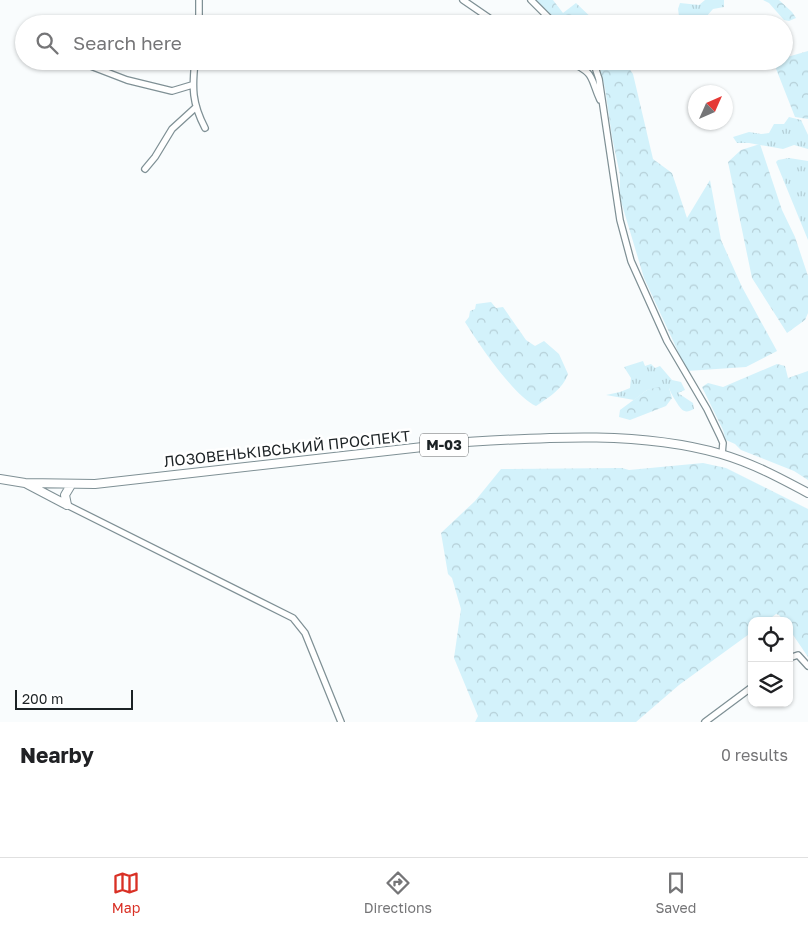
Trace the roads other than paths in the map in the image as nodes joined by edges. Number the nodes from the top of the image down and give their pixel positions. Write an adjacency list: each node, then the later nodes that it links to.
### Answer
1 (199, 0): 4 (street)
2 (463, 0): 5 (street)
3 (531, 0): 6 (street)
4 (199, 15)
5 (485, 15)
6 (546, 15)
7 (101, 70): 11 (street)
8 (194, 70): 11 (street)
9 (583, 70): 12 (street)
10 (596, 70): 12 (street)
11 (192, 85): 13 (street)
12 (602, 104): 16 (street)
13 (195, 108): 14 (street); 15 (street)
14 (205, 128)
15 (144, 169)
16 (722, 454): 20 (highway, ЛОЗОВЕНЬКІВСЬКИЙ ПРОСПЕКТ / М-03); 21 (highway, ЛОЗОВЕНЬКІВСЬКИЙ ПРОСПЕКТ / М-03)
17 (0, 477): 18 (highway, ЛОЗОВЕНЬКІВСЬКИЙ ПРОСПЕКТ / М-03)
18 (25, 483): 19 (highway, ЛОЗОВЕНЬКІВСЬКИЙ ПРОСПЕКТ / М-03); 22 (highway)
19 (59, 484): 20 (highway, ЛОЗОВЕНЬКІВСЬКИЙ ПРОСПЕКТ / М-03); 22 (highway)
20 (71, 485): 22 (highway)
21 (808, 493)
22 (67, 505): 26 (street)
23 (793, 657): 24 (street)
24 (808, 666)
25 (748, 690): 27 (street)
26 (341, 722)
27 (705, 722)

